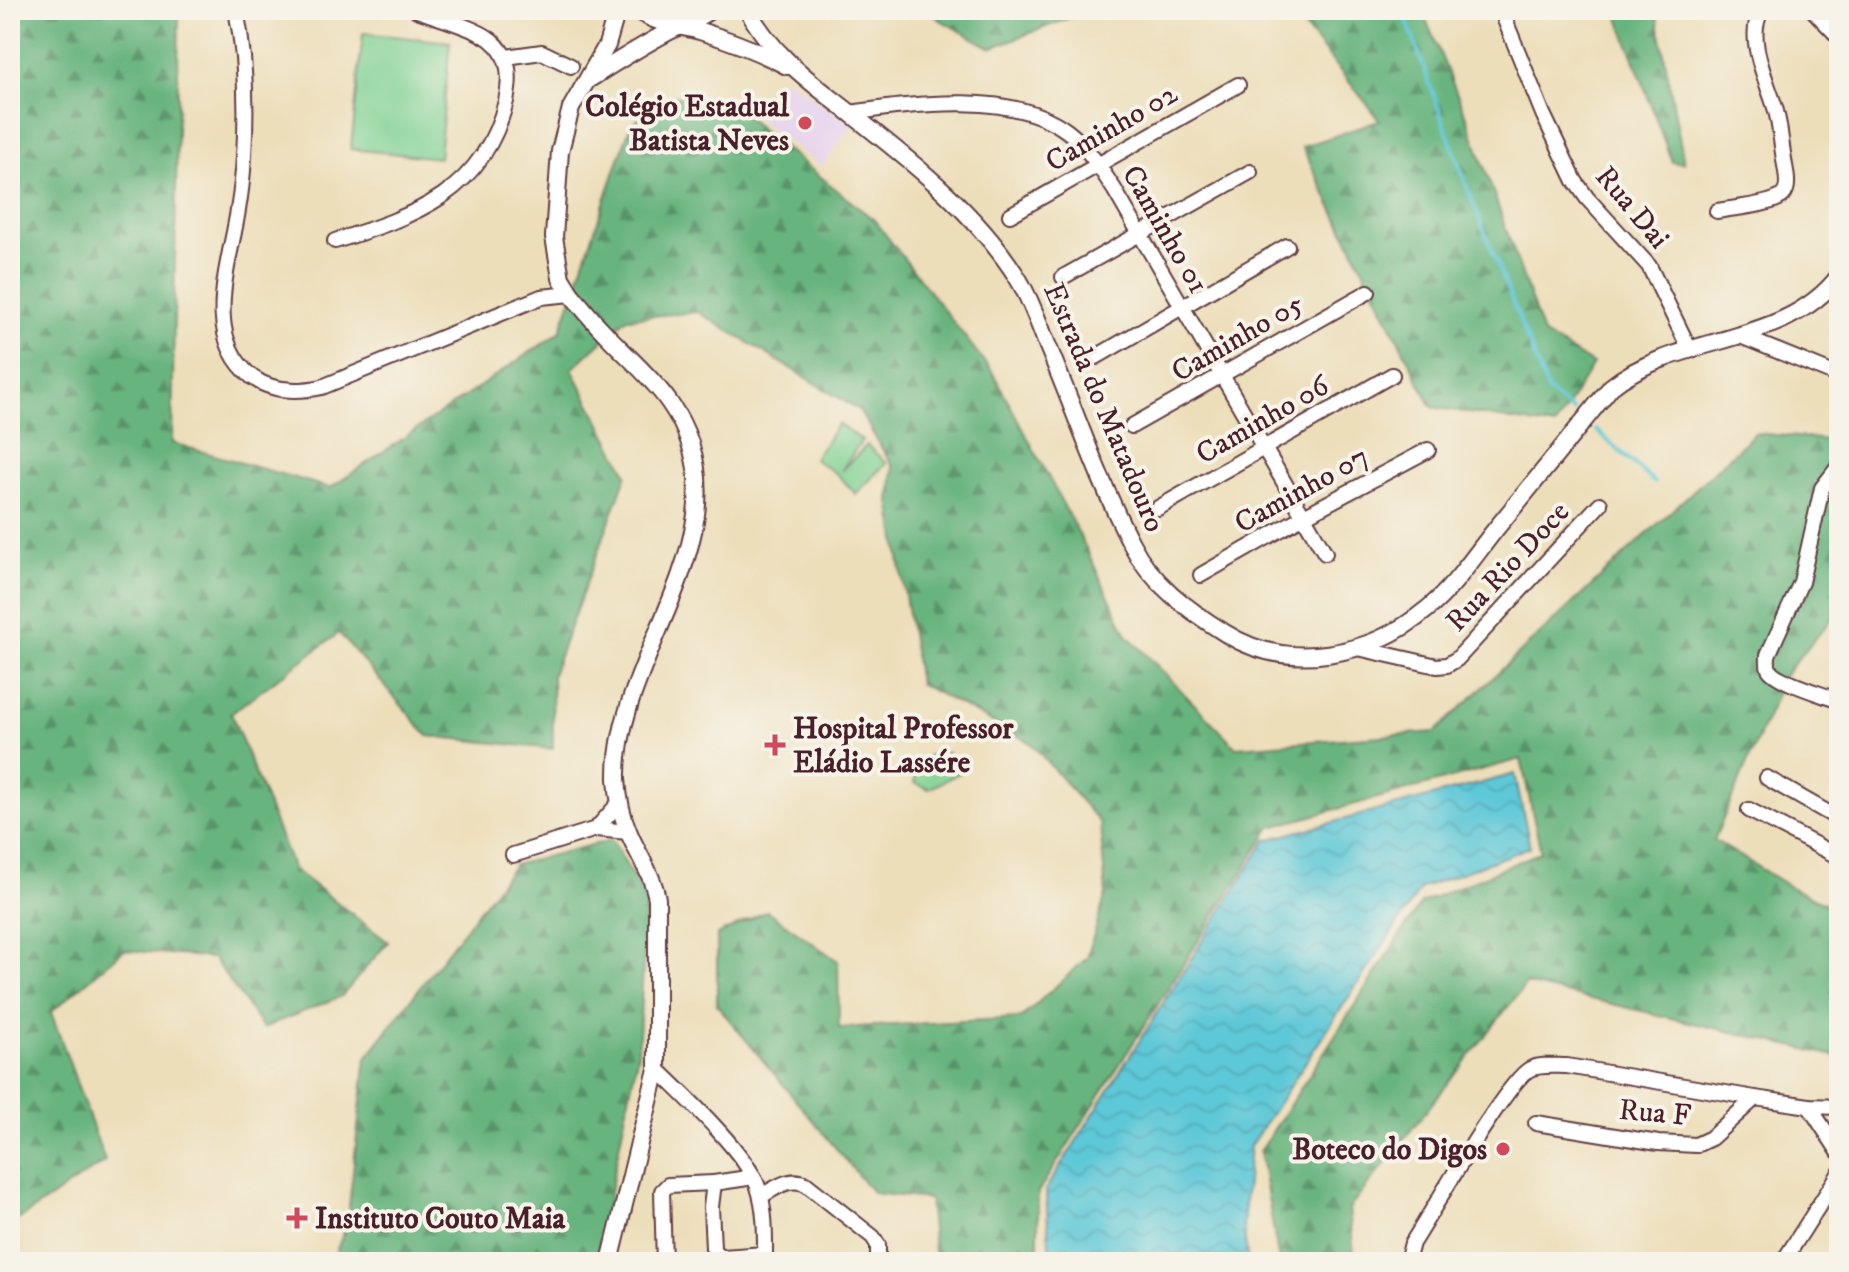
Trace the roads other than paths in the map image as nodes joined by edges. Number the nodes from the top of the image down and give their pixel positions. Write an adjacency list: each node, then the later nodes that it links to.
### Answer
1 (236, 10): 30 (street)
2 (417, 10): 12 (street)
3 (617, 10): 15 (main road)
4 (637, 10): 10 (main road, Estrada do Matadouro)
5 (710, 10): 10 (main road)
6 (748, 10): 14 (main road, Estrada do Matadouro)
7 (1501, 10): 33 (street, Rua Dai)
8 (1762, 10): 20 (street)
9 (1813, 10): 11 (street)
10 (676, 27): 14 (main road, Estrada do Matadouro); 15 (main road)
11 (1839, 37)
12 (506, 57): 13 (street); 23 (street)
13 (571, 66)
14 (799, 72): 17 (main road, Estrada do Matadouro)
15 (589, 79): 27 (main road)
16 (1238, 85): 18 (street, Caminho 02)
17 (850, 113): 18 (street, Caminho 01); 47 (main road, Estrada do Matadouro)
18 (1098, 165): 21 (street, Caminho 02); 22 (street, Caminho 01)
19 (1250, 172): 22 (street)
20 (1717, 211)
21 (1010, 215)
22 (1140, 235): 26 (street); 31 (street, Caminho 01)
23 (335, 241)
24 (1287, 246): 31 (street)
25 (1839, 276): 32 (main road, Estrada do Matadouro)
26 (1063, 277)
27 (561, 278): 29 (main road); 30 (street)
28 (1368, 292): 37 (street, Caminho 05)
29 (571, 294): 30 (street); 50 (main road)
30 (541, 297)
31 (1181, 307): 34 (street); 37 (street, Caminho 01)
32 (1738, 335): 33 (main road, Estrada do Matadouro); 36 (street)
33 (1689, 348): 47 (main road, Estrada do Matadouro)
34 (1096, 357)
35 (1392, 375): 39 (street, Caminho 06)
36 (1839, 375)
37 (1223, 376): 38 (street, Caminho 05); 39 (street, Caminho 01)
38 (1132, 426)
39 (1265, 448): 43 (street, Caminho 06); 44 (street, Caminho 01)
40 (1428, 450): 44 (street, Caminho 07)
41 (1839, 466): 48 (street)
42 (1600, 504): 47 (street, Rua Rio Doce)
43 (1158, 508)
44 (1304, 516): 45 (street, Caminho 01); 46 (street, Caminho 07)
45 (1325, 553)
46 (1201, 575)
47 (1358, 648)
48 (1831, 698)
49 (1767, 778): 52 (street)
50 (620, 802): 53 (street); 54 (main road)
51 (1749, 810): 56 (street)
52 (1839, 819)
53 (596, 829): 54 (street); 55 (street)
54 (628, 832): 57 (main road)
55 (513, 855)
56 (1839, 857)
57 (657, 1069): 64 (street); 68 (main road)
58 (1755, 1098): 59 (street); 61 (street, Rua F); 71 (street)
59 (1809, 1106): 60 (street); 62 (street)
60 (1839, 1107)
61 (1536, 1123)
62 (1839, 1152)
63 (1839, 1174): 72 (street)
64 (754, 1177): 65 (street); 66 (street)
65 (714, 1183): 67 (street); 69 (street)
66 (761, 1196): 67 (street); 70 (street)
67 (765, 1258)
68 (610, 1262)
69 (664, 1262)
70 (878, 1262)
71 (1407, 1262)
72 (1783, 1262)

